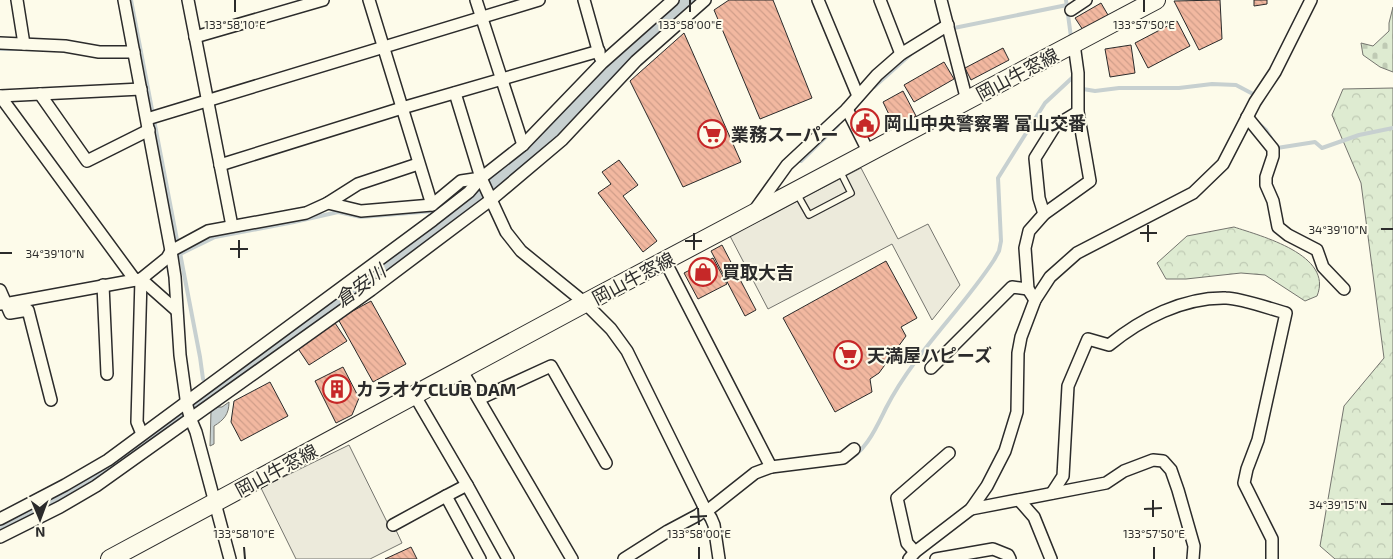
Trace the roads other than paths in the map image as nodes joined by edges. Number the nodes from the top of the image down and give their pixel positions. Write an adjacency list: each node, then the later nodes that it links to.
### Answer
1 (17, 0): 22 (street)
2 (124, 0): 26 (street)
3 (188, 0): 20 (street)
4 (323, 0): 20 (street)
5 (368, 0): 24 (street)
6 (476, 0): 18 (street)
7 (539, 0): 18 (street)
8 (584, 0): 25 (street)
9 (673, 0): 28 (street)
10 (818, 0): 34 (street)
11 (880, 0): 27 (street)
12 (941, 0): 19 (street)
13 (1086, 0): 17 (street)
14 (1156, 0): 23 (main road, 岡山牛窓線)
15 (1310, 0): 40 (street)
16 (701, 1): 49 (street)
17 (1071, 10)
18 (482, 18): 24 (street); 29 (street)
19 (948, 28): 27 (street); 36 (street)
20 (195, 37): 35 (street)
21 (0, 43): 22 (street)
22 (24, 44): 26 (street)
23 (1074, 44): 36 (main road, 岡山牛窓線); 39 (street)
24 (384, 48): 35 (street); 37 (street)
25 (598, 51): 28 (street); 29 (street)
26 (134, 52): 30 (street)
27 (901, 54): 34 (street)
28 (602, 63): 42 (street)
29 (502, 80): 31 (street); 42 (street)
30 (141, 89): 32 (street); 41 (street)
31 (455, 93): 37 (street); 47 (street)
32 (40, 94): 33 (street); 41 (street)
33 (0, 96): 57 (street)
34 (858, 96): 38 (street)
35 (208, 101): 41 (street); 45 (street)
36 (967, 102): 43 (main road, 岡山牛窓線)
37 (402, 108): 44 (street); 45 (street)
38 (849, 112): 43 (street); 53 (street)
39 (1078, 112): 52 (street); 52 (street)
40 (1247, 117): 60 (street); 62 (street)
41 (150, 121): 55 (street)
42 (523, 145): 47 (street)
43 (869, 154): 46 (main road, 岡山牛窓線)
44 (418, 164): 50 (street); 51 (street)
45 (220, 165): 54 (street)
46 (839, 169): 48 (main road, 岡山牛窓線); 48 (lane)
47 (483, 182): 49 (street); 51 (street); 72 (street)
48 (796, 192): 53 (main road, 岡山牛窓線)
49 (491, 198): 64 (street); 72 (street)
50 (328, 203): 51 (street); 54 (street)
51 (432, 205)
52 (1044, 214): 59 (street)
53 (751, 216): 56 (main road, 岡山牛窓線)
54 (232, 226): 55 (street)
55 (171, 251): 57 (street); 65 (street)
56 (665, 261): 64 (main road, 岡山牛窓線); 77 (street)
57 (141, 281): 58 (street); 65 (street); 73 (street)
58 (103, 289): 63 (street); 68 (street)
59 (1028, 289): 62 (street); 66 (street)
60 (1344, 289)
61 (0, 290): 63 (street)
62 (1035, 300): 83 (street)
63 (2, 303): 71 (street)
64 (585, 304): 67 (main road, 岡山牛窓線); 84 (street)
65 (176, 310): 72 (street)
66 (931, 368)
67 (462, 371): 69 (main road, 岡山牛窓線); 70 (street)
68 (108, 374)
69 (415, 396): 78 (street); 82 (main road, 岡山牛窓線)
70 (479, 399): 76 (street); 93 (street)
71 (51, 400)
72 (189, 411): 73 (street); 82 (street); 87 (street)
73 (142, 434): 85 (street)
74 (854, 448): 77 (street)
75 (949, 453): 88 (street)
76 (606, 463)
77 (771, 467): 84 (street)
78 (467, 485): 80 (street); 92 (street)
79 (1052, 493): 81 (street); 99 (street); 100 (street)
80 (446, 496): 86 (street); 91 (street)
81 (1019, 500): 83 (street); 98 (street)
82 (215, 503): 89 (main road, 岡山牛窓線); 90 (street)
83 (971, 510): 88 (street)
84 (707, 512): 94 (street); 95 (street)
85 (0, 519)
86 (393, 524)
87 (0, 537)
88 (912, 556)
89 (110, 559)
90 (230, 559)
91 (480, 559)
92 (508, 559)
93 (572, 559)
94 (624, 559)
95 (719, 559)
96 (936, 559): 97 (street)
97 (1010, 559)
98 (1051, 559)
99 (1193, 559)
100 (1272, 559)

